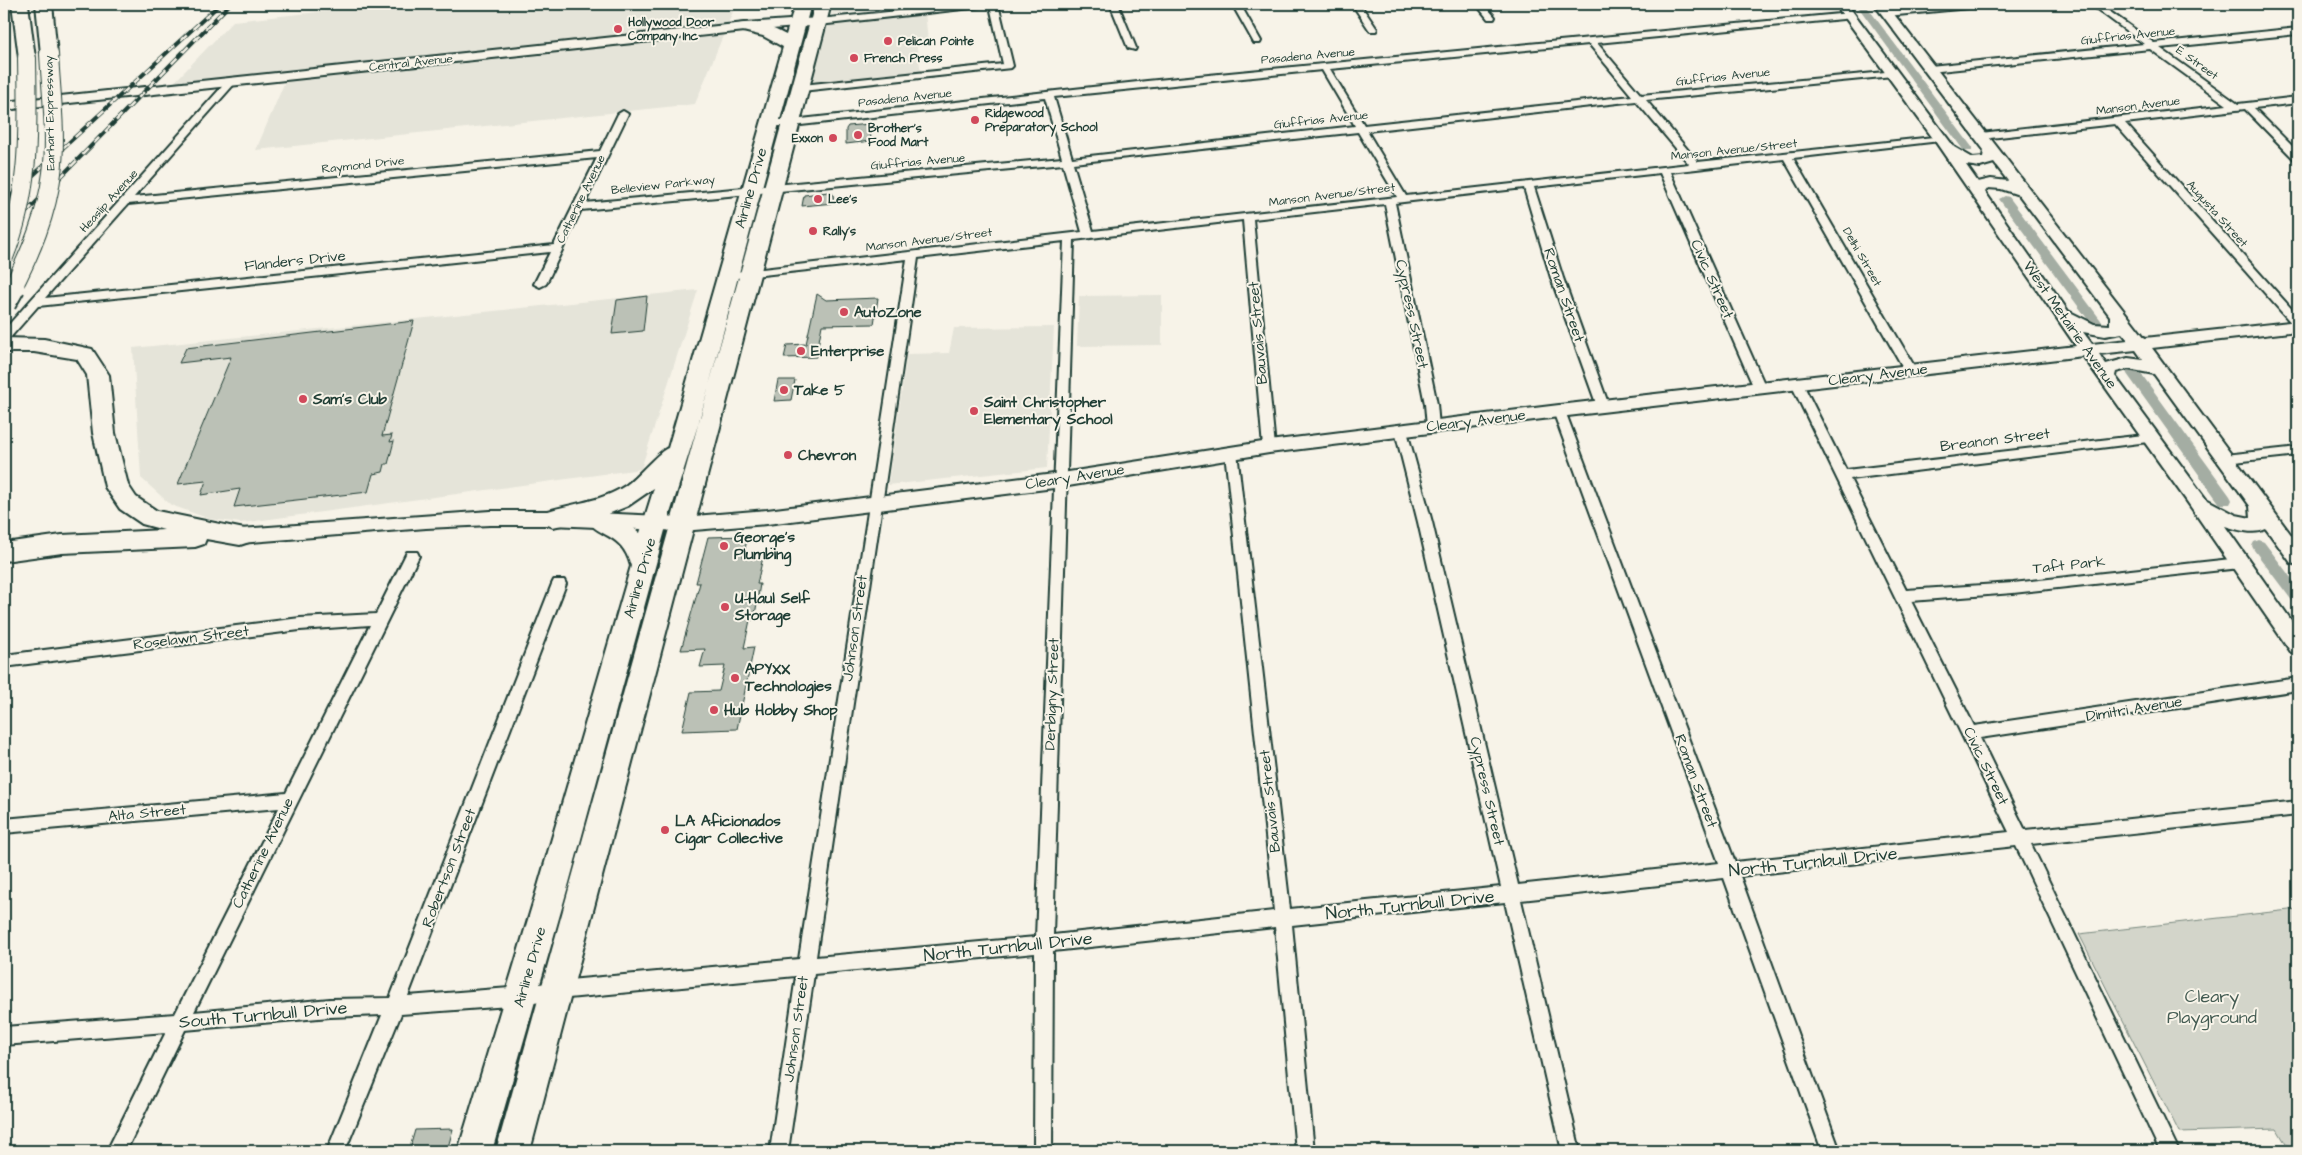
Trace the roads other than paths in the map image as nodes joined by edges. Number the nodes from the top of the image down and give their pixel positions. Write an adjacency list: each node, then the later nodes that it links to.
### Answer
1 (20, 4): 67 (highway, Earhart Expressway, bridge)
2 (44, 4): 28 (highway, Earhart Expressway)
3 (54, 4): 28 (highway)
4 (788, 4): 19 (highway)
5 (803, 4): 18 (highway, Airline Drive)
6 (989, 4): 16 (street)
7 (994, 4): 33 (street)
8 (1114, 4): 27 (street)
9 (1236, 4): 24 (street)
10 (1356, 4): 21 (street)
11 (1480, 4): 17 (street)
12 (1980, 4): 14 (street)
13 (2094, 4): 26 (street, E Street)
14 (1884, 8): 30 (main road)
15 (1846, 10): 23 (street, Pasadena Avenue); 31 (main road, West Metairie Avenue)
16 (821, 13): 18 (main road, Central Avenue); 33 (highway, Airline Drive)
17 (1491, 17)
18 (798, 22): 19 (main road, Central Avenue); 25 (highway, Airline Drive)
19 (763, 25): 20 (main road, Central Avenue)
20 (745, 27): 25 (highway); 32 (main road, Central Avenue)
21 (1373, 29)
22 (2298, 31): 26 (street, Giuffrias Avenue)
23 (1590, 40): 29 (street, Pasadena Avenue); 35 (street)
24 (1256, 41)
25 (791, 45): 41 (highway, Airline Drive)
26 (2152, 46): 30 (street, Giuffrias Avenue); 38 (street, E Street)
27 (1132, 48)
28 (49, 54): 71 (highway, Earhart Expressway, bridge)
29 (1325, 68): 34 (street, Pasadena Avenue); 43 (street)
30 (1930, 69): 44 (main road)
31 (1893, 73): 35 (street, Giuffrias Avenue); 45 (main road, West Metairie Avenue)
32 (231, 82): 37 (main road, Central Avenue); 58 (street, Heaslip Avenue)
33 (802, 88): 42 (highway, Airline Drive)
34 (1049, 95): 42 (street, Pasadena Avenue); 50 (street)
35 (1638, 98): 43 (street, Giuffrias Avenue); 51 (street)
36 (2298, 100): 38 (street, Manson Avenue)
37 (4, 106)
38 (2241, 107): 40 (street, Manson Avenue); 47 (street, E Street)
39 (623, 114): 48 (street, Catherine Avenue)
40 (2118, 121): 44 (street, Manson Avenue); 75 (street, Augusta Street)
41 (769, 123): 42 (street, Pasadena Avenue); 55 (highway, Airline Drive)
42 (792, 123): 54 (highway, Airline Drive)
43 (1362, 128): 50 (street, Giuffrias Avenue); 59 (street)
44 (1981, 136): 46 (main road)
45 (1942, 142): 46 (main road); 49 (street, Manson Avenue/Street); 56 (main road, West Metairie Avenue)
46 (1992, 150): 57 (main road)
47 (2296, 153)
48 (603, 154): 58 (street, Raymond Drive); 61 (street, Catherine Avenue)
49 (1788, 156): 51 (street, Manson Avenue/Street); 80 (street, Delhi Street)
50 (1067, 161): 54 (street, Giuffrias Avenue); 63 (street)
51 (1697, 167): 52 (street, Manson Avenue/Street)
52 (1664, 170): 53 (street, Manson Avenue/Street); 83 (street, Civic Street)
53 (1528, 184): 59 (street, Manson Avenue/Street); 84 (street, Roman Street)
54 (774, 187): 55 (street, Giuffrias Avenue); 68 (highway, Airline Drive)
55 (751, 189): 61 (street, Belleview Parkway); 69 (highway, Airline Drive)
56 (1977, 192): 57 (main road); 73 (main road, West Metairie Avenue)
57 (2023, 192): 74 (main road)
58 (126, 200): 72 (street, Heaslip Avenue)
59 (1404, 200): 60 (street, Manson Avenue/Street)
60 (1389, 201): 62 (street, Manson Avenue/Street); 86 (street, Cypress Street)
61 (578, 206): 65 (street, Catherine Avenue)
62 (1248, 218): 63 (street, Manson Avenue/Street); 90 (street, Bauvais Street)
63 (1088, 234): 64 (street, Manson Avenue/Street)
64 (1069, 236): 66 (street, Manson Avenue/Street); 95 (street, Derbigny Street)
65 (558, 248): 70 (street, Catherine Avenue); 72 (street, Flanders Drive)
66 (912, 254): 68 (street, Manson Avenue/Street); 97 (street, Johnson Street)
67 (4, 257)
68 (751, 274): 69 (street, Manson Avenue/Street); 102 (highway, Airline Drive)
69 (727, 276): 89 (highway, Airline Drive)
70 (540, 284)
71 (4, 303)
72 (35, 303): 76 (street, Heaslip Avenue)
73 (2058, 309): 74 (main road); 78 (main road, West Metairie Avenue)
74 (2118, 316): 77 (main road)
75 (2298, 324): 77 (main road, Cleary Avenue)
76 (4, 340): 103 (highway)
77 (2139, 344): 78 (main road, Cleary Avenue); 79 (main road)
78 (2086, 350): 80 (main road, Cleary Avenue); 81 (main road, West Metairie Avenue)
79 (2160, 370): 81 (main road); 93 (main road)
80 (1911, 371): 82 (main road, Cleary Avenue)
81 (2106, 377): 88 (main road, West Metairie Avenue)
82 (1797, 384): 83 (main road, Cleary Avenue); 94 (street, Civic Street)
83 (1760, 388): 84 (main road, Cleary Avenue)
84 (1603, 406): 85 (main road, Cleary Avenue)
85 (1558, 411): 86 (main road, Cleary Avenue); 120 (street, Roman Street)
86 (1433, 427): 87 (main road, Cleary Avenue)
87 (1401, 431): 90 (main road, Cleary Avenue); 121 (street, Cypress Street)
88 (2152, 438): 94 (street, Breanon Street); 96 (main road, West Metairie Avenue)
89 (680, 443): 99 (highway); 101 (highway, Airline Drive)
90 (1269, 447): 92 (main road, Cleary Avenue)
91 (2298, 451): 93 (street)
92 (1231, 452): 95 (main road, Cleary Avenue); 122 (street, Bauvais Street)
93 (2225, 459): 98 (main road)
94 (1842, 475): 110 (street, Civic Street)
95 (1062, 480): 97 (main road, Cleary Avenue); 123 (street, Derbigny Street)
96 (2193, 495): 98 (main road); 107 (main road, West Metairie Avenue)
97 (874, 504): 102 (main road, Cleary Avenue); 124 (street, Johnson Street)
98 (2259, 504): 106 (main road)
99 (553, 518): 100 (main road, Cleary Avenue); 103 (main road, Cleary Avenue)
100 (600, 520): 101 (main road, Cleary Avenue); 108 (highway)
101 (655, 523): 102 (main road, Cleary Avenue); 108 (highway, Airline Drive)
102 (682, 524): 125 (highway, Airline Drive)
103 (240, 536): 104 (highway)
104 (4, 552)
105 (412, 556): 111 (street, Catherine Avenue)
106 (2298, 558)
107 (2240, 563): 110 (street, Taft Park); 112 (main road, West Metairie Avenue)
108 (643, 566): 126 (highway, Airline Drive)
109 (559, 584): 127 (street, Robertson Street)
110 (1901, 596): 115 (street, Civic Street)
111 (379, 620): 113 (street, Roselawn Street); 116 (street, Catherine Avenue)
112 (2298, 646)
113 (4, 661)
114 (2298, 684): 115 (street, Dimitri Avenue)
115 (1970, 733): 119 (street, Civic Street)
116 (290, 800): 118 (street, Alta Street); 128 (street, Catherine Avenue)
117 (2298, 808): 119 (street, North Turnbull Drive)
118 (4, 826)
119 (2021, 838): 120 (street, North Turnbull Drive); 139 (street, Civic Street)
120 (1730, 871): 121 (street, North Turnbull Drive); 138 (street, Roman Street)
121 (1512, 894): 122 (street, North Turnbull Drive); 137 (street, Cypress Street)
122 (1283, 919): 123 (street, North Turnbull Drive); 136 (street, Bauvais Street)
123 (1044, 944): 124 (street, North Turnbull Drive); 135 (street, Derbigny Street)
124 (805, 967): 125 (street, North Turnbull Drive); 134 (street, Johnson Street)
125 (558, 990): 126 (street, North Turnbull Drive); 133 (highway, Airline Drive)
126 (522, 996): 127 (street, South Turnbull Drive); 132 (highway, Airline Drive)
127 (395, 1006): 128 (street, South Turnbull Drive); 131 (street, Robertson Street)
128 (181, 1022): 129 (street, South Turnbull Drive); 130 (street, Catherine Avenue)
129 (4, 1036)
130 (116, 1151)
131 (336, 1151)
132 (475, 1151)
133 (513, 1151)
134 (779, 1151)
135 (1042, 1151)
136 (1305, 1151)
137 (1571, 1151)
138 (1830, 1151)
139 (2170, 1151)

